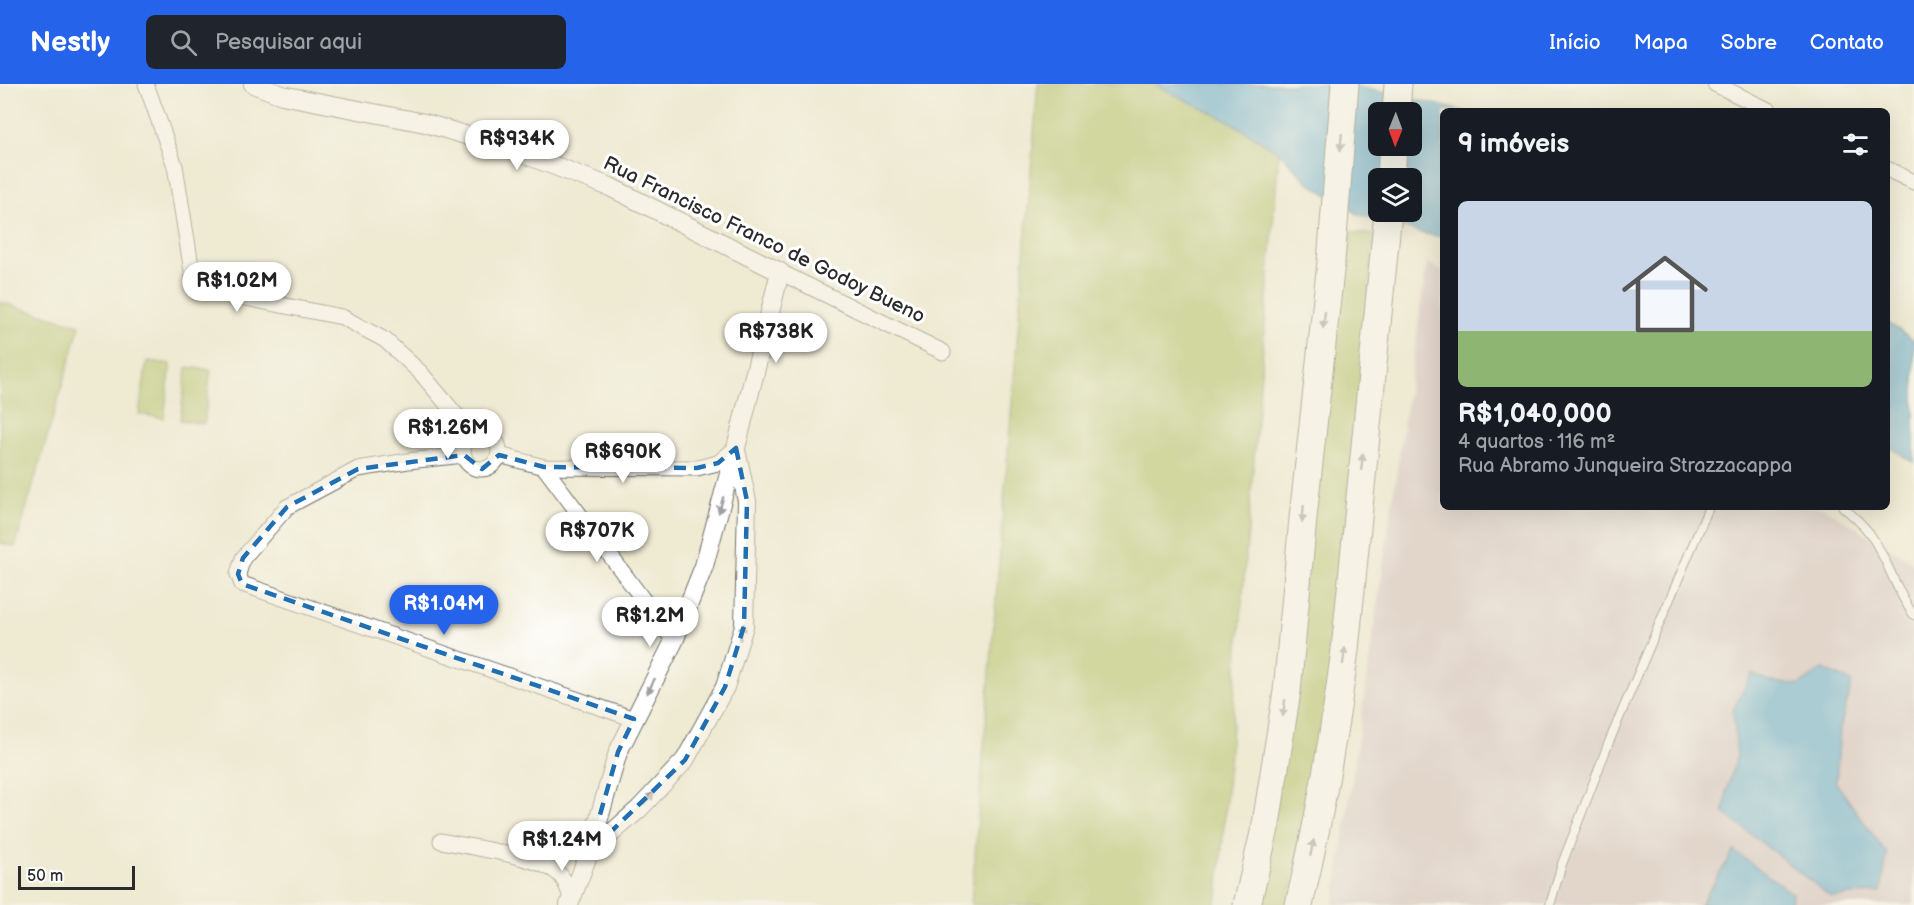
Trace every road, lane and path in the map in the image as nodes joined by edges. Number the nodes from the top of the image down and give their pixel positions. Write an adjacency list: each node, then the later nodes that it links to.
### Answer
1 (146, 84): 13 (street)
2 (253, 84): 11 (street, Rua Francisco Franco de Godoy Bueno)
3 (1345, 84): 26 (highway, one-way to 26)
4 (1398, 84): 6 (highway)
5 (1715, 84): 7 (street)
6 (1397, 102)
7 (1764, 108)
8 (1890, 170): 9 (street)
9 (1914, 182)
10 (1387, 222): 27 (highway, one-way to 10)
11 (780, 272): 12 (street, Rua Francisco Franco de Godoy Bueno); 14 (street)
12 (943, 352)
13 (473, 435): 15 (street); 16 (street)
14 (736, 448): 17 (street); 21 (street, one-way to 21); 24 (street, one-way to 14)
15 (464, 455): 16 (street); 22 (street)
16 (499, 455): 17 (street)
17 (544, 467): 21 (street)
18 (1708, 510): 28 (lane)
19 (1845, 510): 20 (lane)
20 (1914, 615)
21 (674, 641): 22 (street, one-way to 22)
22 (634, 719): 24 (street)
23 (441, 841): 25 (street)
24 (589, 853): 25 (street)
25 (571, 902)
26 (1247, 905)
27 (1299, 905)
28 (1550, 905)

